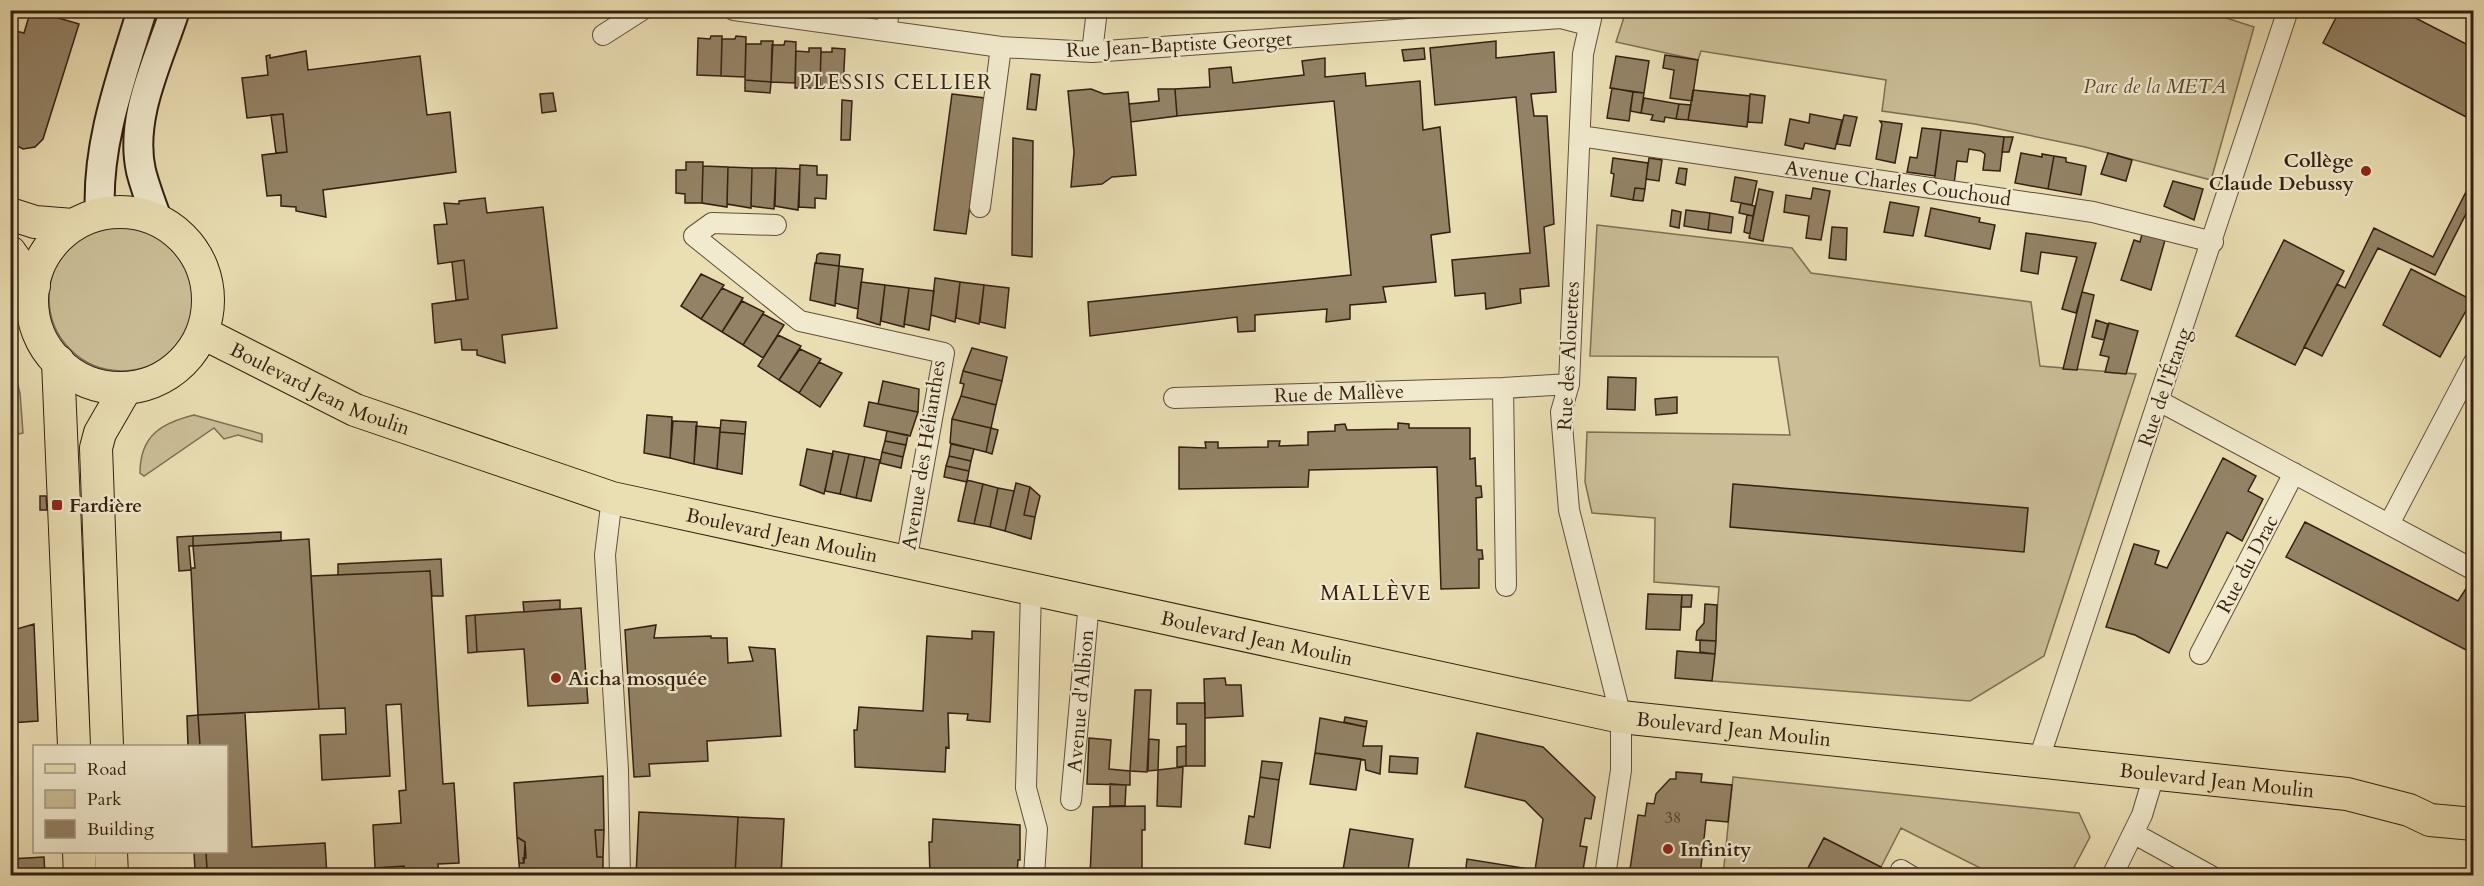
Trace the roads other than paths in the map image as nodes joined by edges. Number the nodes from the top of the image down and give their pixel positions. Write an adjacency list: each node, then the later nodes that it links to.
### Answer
1 (142, 10): 16 (street)
2 (175, 10): 17 (street)
3 (642, 10): 10 (street)
4 (734, 10): 9 (street, Rue Jean-Baptiste Georget)
5 (889, 10): 9 (street)
6 (1097, 10): 12 (street)
7 (2288, 10): 19 (street, Rue de l'Étang)
8 (1591, 18): 12 (street, Rue Jean-Baptiste Georget); 13 (street, Rue des Alouettes)
9 (886, 31): 11 (street, Rue Jean-Baptiste Georget)
10 (603, 35)
11 (1001, 47): 12 (street, Rue Jean-Baptiste Georget); 14 (street)
12 (1092, 52)
13 (1580, 136): 19 (street, Avenue Charles Couchoud); 25 (street, Rue des Alouettes)
14 (980, 207)
15 (10, 214): 16 (main road)
16 (86, 219): 17 (main road); 21 (main road)
17 (157, 219): 22 (main road)
18 (776, 225): 33 (street, Avenue des Hélianthes)
19 (2214, 242): 29 (street, Rue de l'Étang)
20 (10, 252): 21 (main road)
21 (34, 286): 23 (main road)
22 (203, 333): 26 (main road); 31 (main road, Boulevard Jean Moulin)
23 (58, 362): 26 (main road); 40 (main road)
24 (2474, 362): 32 (street)
25 (1569, 384): 27 (street, Rue de Mallève); 39 (street, Rue des Alouettes)
26 (126, 388): 41 (main road)
27 (1503, 388): 28 (street, Rue de Mallève); 35 (street)
28 (1174, 398)
29 (2159, 401): 30 (street); 42 (street, Rue de l'Étang)
30 (2294, 474): 32 (street); 38 (street, Rue du Drac)
31 (612, 498): 33 (main road, Boulevard Jean Moulin); 51 (street)
32 (2389, 524): 34 (street)
33 (906, 562): 36 (main road, Boulevard Jean Moulin)
34 (2474, 570)
35 (1506, 586)
36 (1031, 589): 37 (main road, Boulevard Jean Moulin); 52 (street)
37 (1089, 602): 39 (main road, Boulevard Jean Moulin); 44 (street, Avenue d'Albion)
38 (2200, 654)
39 (1621, 717): 42 (main road, Boulevard Jean Moulin); 53 (street, Rue des Alouettes)
40 (75, 745)
41 (107, 745)
42 (2038, 762): 43 (main road, Boulevard Jean Moulin)
43 (2154, 775): 45 (main road, Boulevard Jean Moulin); 46 (street)
44 (1071, 801)
45 (2474, 824)
46 (2133, 833): 54 (street); 55 (street)
47 (79, 853): 49 (main road)
48 (111, 853): 50 (main road)
49 (80, 876)
50 (112, 876)
51 (620, 876)
52 (1034, 876)
53 (1605, 876)
54 (2112, 876)
55 (2211, 876)

